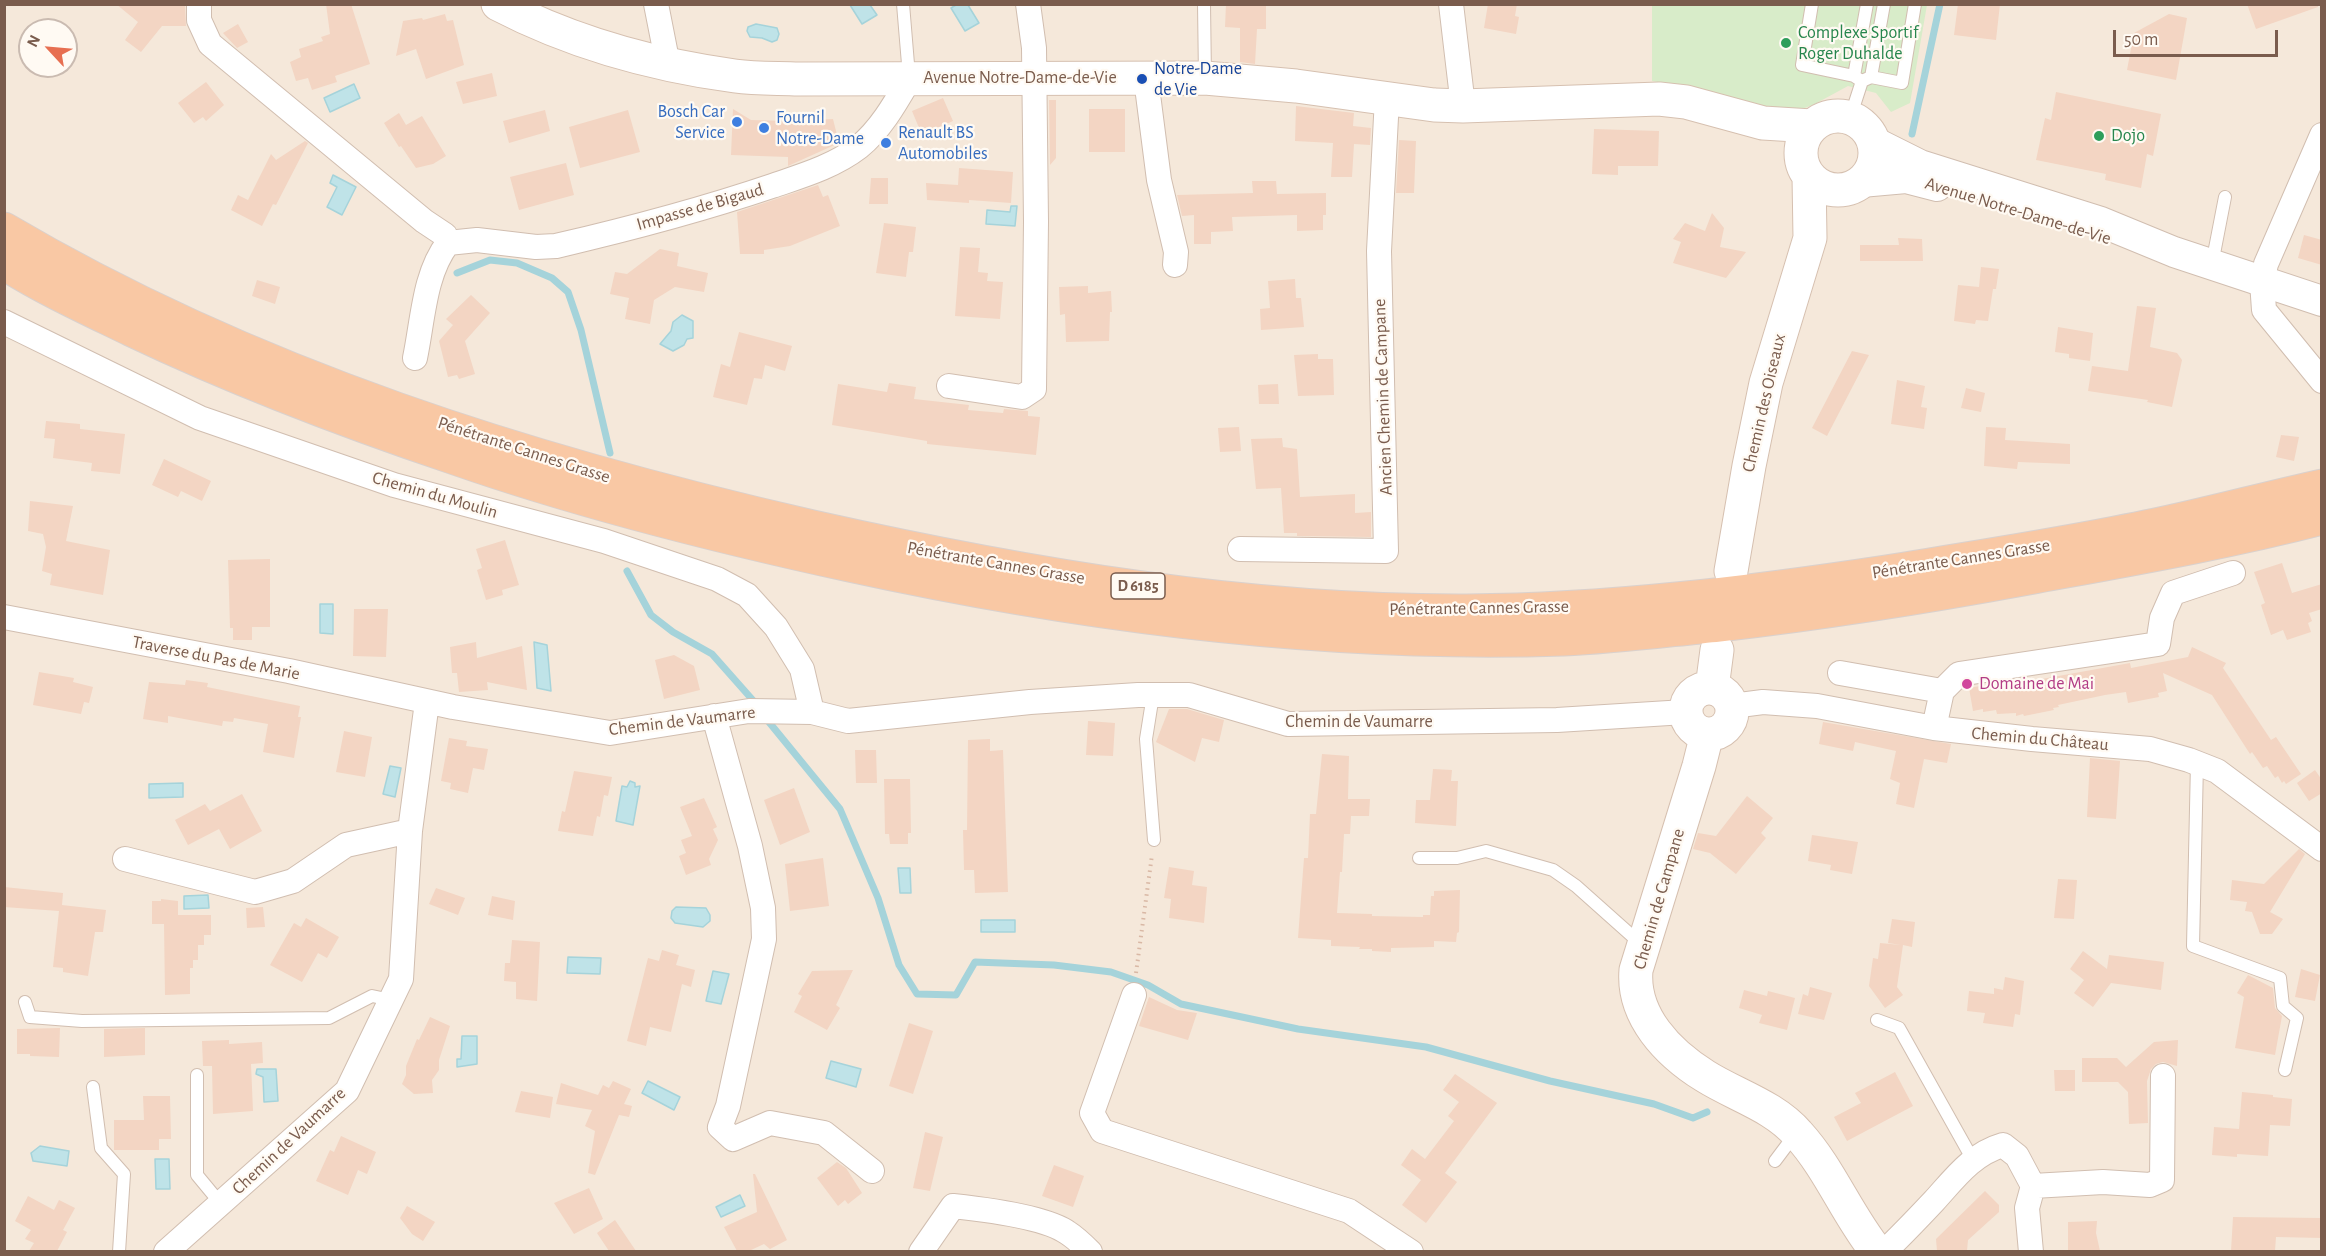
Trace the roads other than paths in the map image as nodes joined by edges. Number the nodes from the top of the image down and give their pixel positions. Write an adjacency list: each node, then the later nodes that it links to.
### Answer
1 (199, 4): 30 (street)
2 (498, 4): 12 (main road, Avenue Notre-Dame-de-Vie)
3 (656, 4): 12 (street)
4 (903, 4): 13 (lane)
5 (1028, 4): 14 (street)
6 (1204, 4): 15 (lane)
7 (1451, 4): 20 (street)
8 (1812, 4): 16 (lane)
9 (1867, 4): 16 (lane)
10 (1884, 4): 16 (lane)
11 (1915, 4): 16 (lane)
12 (668, 64): 13 (main road, Avenue Notre-Dame-de-Vie)
13 (910, 78): 14 (main road, Avenue Notre-Dame-de-Vie); 30 (street, Impasse de Bigaud)
14 (1033, 78): 17 (main road, Avenue Notre-Dame-de-Vie); 40 (street)
15 (1205, 78): 17 (main road, Avenue Notre-Dame-de-Vie); 18 (main road, Avenue Notre-Dame-de-Vie)
16 (1863, 78): 21 (lane)
17 (1146, 79): 33 (street)
18 (1387, 98): 20 (main road, Avenue Notre-Dame-de-Vie); 43 (street, Ancien Chemin de Campane)
19 (1625, 101): 20 (main road, Avenue Notre-Dame-de-Vie); 22 (main road, Avenue Notre-Dame-de-Vie); 25 (main road, Avenue Notre-Dame-de-Vie)
20 (1463, 106)
21 (1850, 118): 22 (main road); 24 (main road)
22 (1812, 126): 25 (main road)
23 (2322, 135): 35 (street)
24 (1874, 142): 26 (main road); 31 (street, Avenue Notre-Dame-de-Vie)
25 (1806, 170): 26 (main road); 29 (main road, Chemin des Oiseaux)
26 (1854, 186): 29 (main road, Chemin des Oiseaux); 31 (street, Avenue Notre-Dame-de-Vie)
27 (2225, 197): 34 (lane)
28 (4, 229): 41 (highway, Pénétrante Cannes Grasse / D 6185)
29 (1809, 238): 44 (main road, Chemin des Oiseaux)
30 (448, 243): 38 (street)
31 (2174, 252): 34 (street, Avenue Notre-Dame-de-Vie)
32 (4, 263): 42 (highway, Pénétrante Cannes Grasse / D 6185)
33 (1175, 265)
34 (2212, 265): 35 (street, Avenue Notre-Dame-de-Vie)
35 (2262, 282): 36 (street, Avenue Notre-Dame-de-Vie); 39 (street)
36 (2322, 302)
37 (9, 330): 53 (street, Chemin du Moulin)
38 (415, 358)
39 (2322, 381)
40 (949, 386)
41 (2322, 486)
42 (2322, 518)
43 (1240, 549)
44 (1731, 571)
45 (2233, 573): 49 (street)
46 (4, 617): 52 (street, Traverse du Pas de Marie)
47 (1717, 650): 51 (main road)
48 (1840, 673): 49 (street)
49 (1942, 691): 56 (street)
50 (1153, 695): 53 (street, Chemin de Vaumarre); 55 (street, Chemin de Vaumarre); 59 (lane)
51 (1722, 697): 55 (main road); 56 (street, Chemin du Château)
52 (428, 702): 54 (street, Chemin de Vaumarre); 58 (street, Chemin de Vaumarre)
53 (812, 712): 54 (street, Chemin de Vaumarre)
54 (714, 716): 75 (street)
55 (1696, 723): 63 (main road, Chemin de Campane)
56 (1934, 728): 57 (street, Chemin du Château)
57 (2197, 763): 60 (street, Chemin du Château); 68 (lane)
58 (410, 831): 62 (street); 65 (street, Chemin de Vaumarre)
59 (1154, 840)
60 (2322, 849)
61 (1419, 858): 63 (lane)
62 (125, 859)
63 (1644, 942): 72 (main road, Chemin de Campane)
64 (1135, 984): 82 (street)
65 (391, 1000): 66 (lane); 77 (street, Chemin de Vaumarre)
66 (25, 1002)
67 (1877, 1020): 73 (lane)
68 (2285, 1070)
69 (197, 1075): 77 (lane)
70 (2163, 1076): 76 (street)
71 (93, 1087): 78 (lane)
72 (1797, 1132): 74 (lane); 83 (main road, Chemin de Campane)
73 (1973, 1160): 76 (street); 84 (street)
74 (1775, 1161)
75 (872, 1171)
76 (2033, 1186): 85 (street)
77 (221, 1204): 79 (street, Chemin de Vaumarre)
78 (119, 1251)
79 (166, 1251)
80 (921, 1251): 81 (street)
81 (1090, 1251)
82 (1411, 1251)
83 (1877, 1251)
84 (1884, 1251)
85 (2031, 1251)

